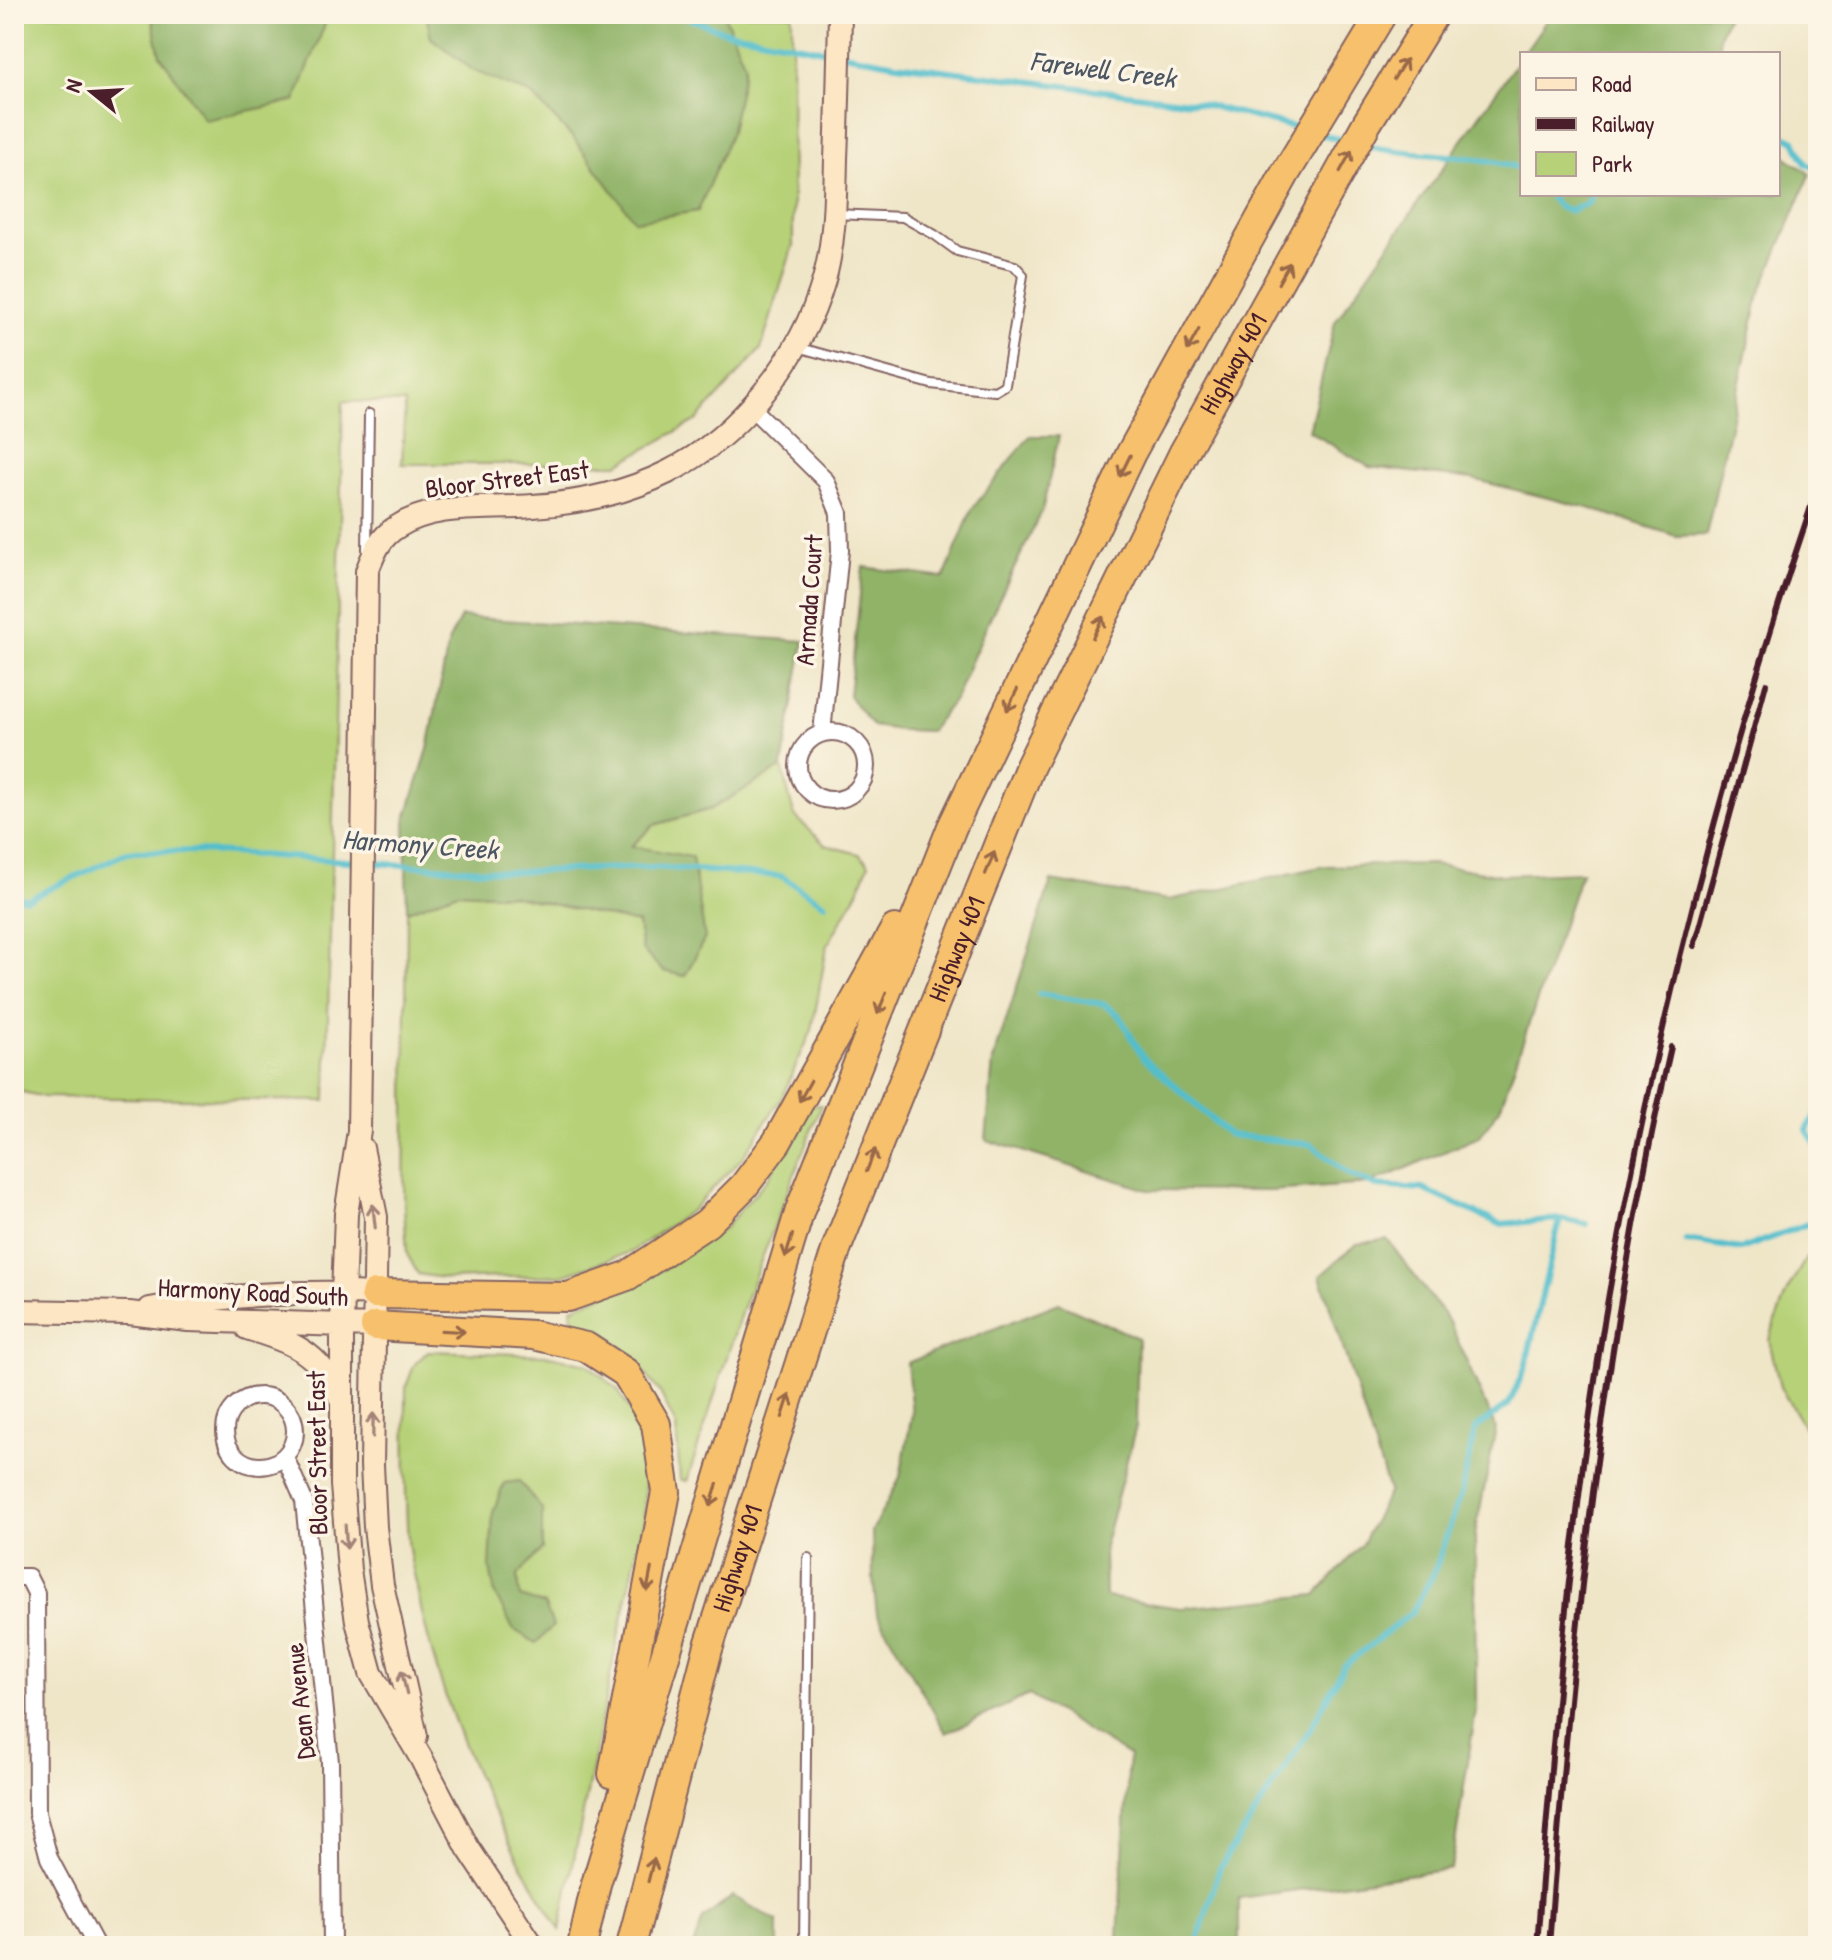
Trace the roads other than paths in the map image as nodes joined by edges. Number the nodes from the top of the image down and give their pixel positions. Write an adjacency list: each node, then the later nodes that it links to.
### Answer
1 (840, 14): 4 (main road, Bloor Street East)
2 (1382, 14): 10 (highway, Highway 401, one-way to 10)
3 (1434, 14): 29 (highway, Highway 401, one-way to 3)
4 (834, 214): 5 (main road, Bloor Street East); 5 (lane)
5 (796, 346): 6 (main road, Bloor Street East)
6 (751, 407): 8 (main road, Bloor Street East); 9 (street, Armada Court)
7 (369, 414): 8 (lane)
8 (367, 571): 11 (main road, Bloor Street East)
9 (822, 733): 9 (street)
10 (952, 827): 13 (highway, one-way to 13); 24 (highway, Highway 401, one-way to 24)
11 (359, 1131): 12 (main road, Bloor Street East); 13 (main road, Bloor Street East, one-way to 11)
12 (343, 1292): 13 (main road, Harmony Road South); 15 (main road, Harmony Road South); 17 (main road, Bloor Street East)
13 (375, 1294): 18 (main road, Bloor Street East)
14 (14, 1311): 15 (main road, Harmony Road South)
15 (129, 1313): 16 (main road, Harmony Road South)
16 (227, 1322): 17 (main road, Harmony Road South); 19 (main road)
17 (342, 1324): 18 (main road, Harmony Road South); 19 (main road, Bloor Street East)
18 (375, 1326): 23 (main road, Bloor Street East, one-way to 18); 24 (highway, one-way to 24)
19 (343, 1403): 23 (main road, Bloor Street East, one-way to 23)
20 (285, 1457): 20 (street); 27 (street, Dean Avenue)
21 (808, 1558): 30 (lane)
22 (21, 1577): 26 (street)
23 (421, 1758): 25 (main road, Bloor Street East)
24 (596, 1884): 28 (highway, Highway 401)
25 (527, 1938)
26 (96, 1946)
27 (332, 1946)
28 (582, 1946)
29 (631, 1946)
30 (804, 1946)

